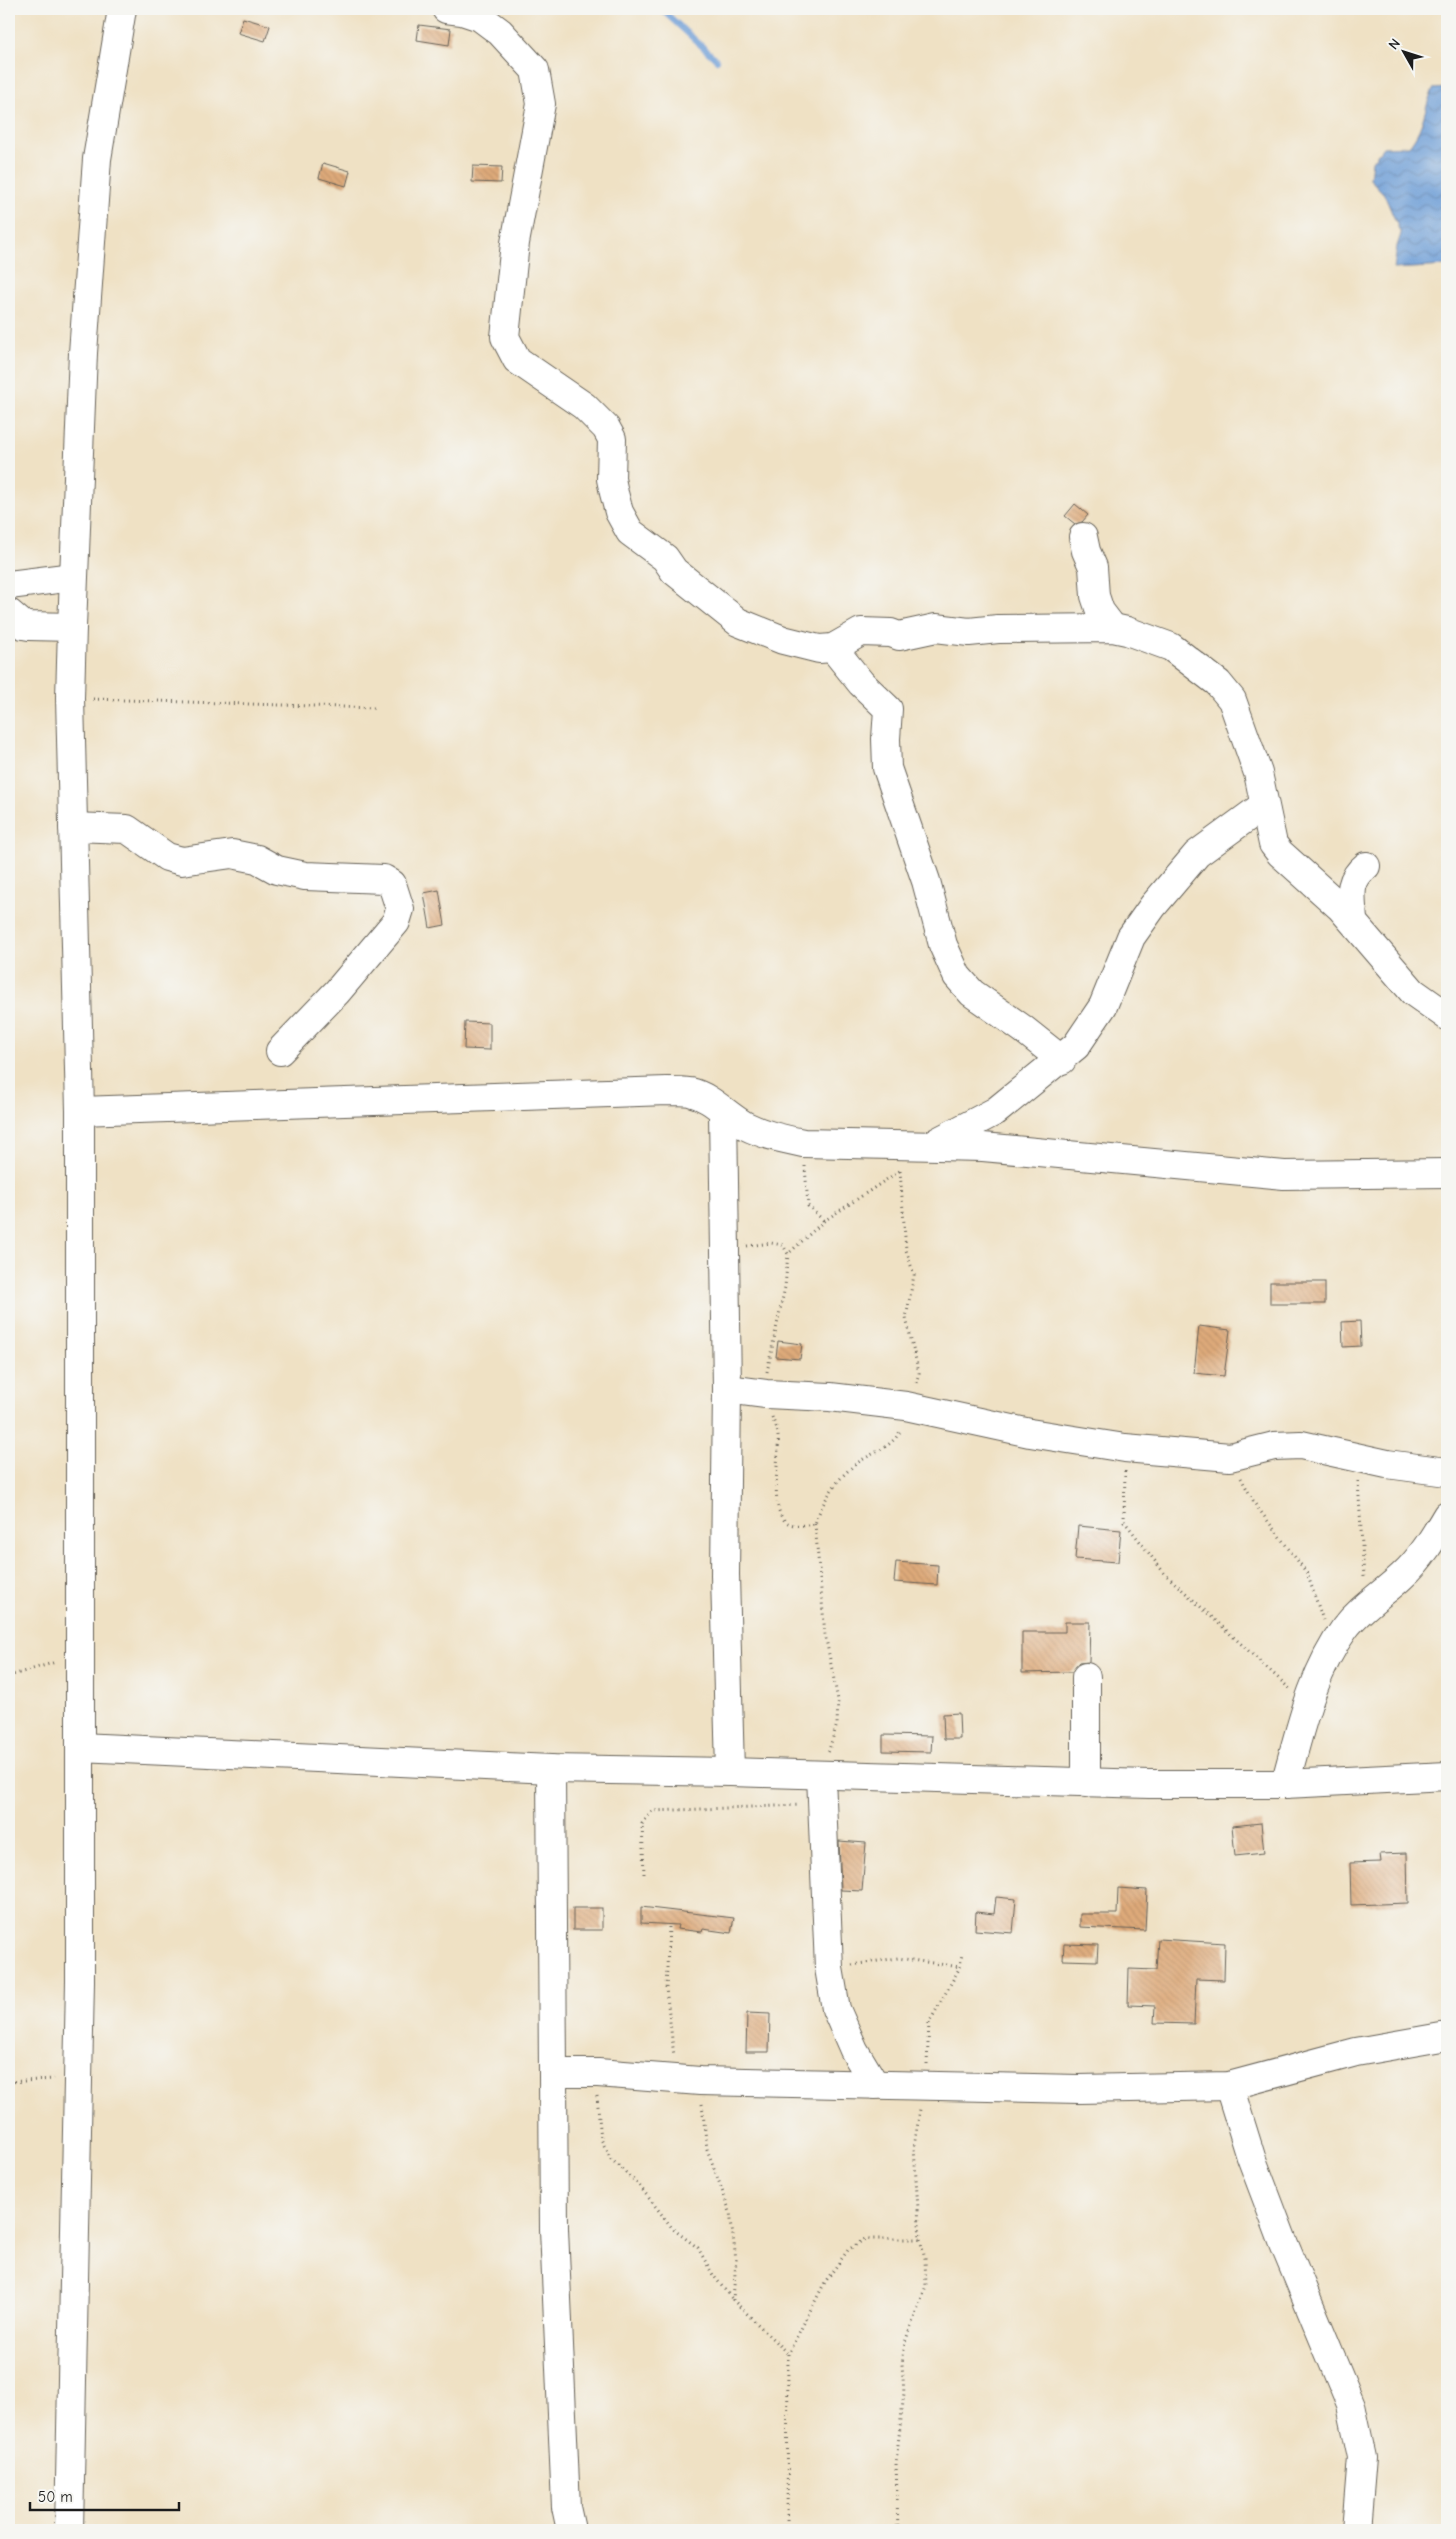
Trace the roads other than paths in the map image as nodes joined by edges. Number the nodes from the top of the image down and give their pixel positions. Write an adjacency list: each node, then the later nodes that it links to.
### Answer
1 (122, 9): 4 (street)
2 (446, 9): 9 (street)
3 (1083, 537): 8 (street)
4 (73, 578): 5 (street); 7 (street)
5 (9, 584)
6 (9, 613): 7 (street)
7 (72, 627): 11 (street)
8 (1113, 628): 9 (street); 10 (street)
9 (833, 648): 16 (street)
10 (1264, 805): 13 (street); 16 (street)
11 (73, 827): 15 (street); 17 (street)
12 (1366, 866): 13 (street)
13 (1353, 921): 14 (street)
14 (1447, 1016)
15 (280, 1051)
16 (1062, 1060): 19 (street)
17 (80, 1111): 18 (street); 25 (street)
18 (723, 1113): 19 (street); 21 (street)
19 (930, 1146): 20 (street)
20 (1447, 1173)
21 (728, 1388): 22 (street); 27 (street)
22 (1447, 1472)
23 (1447, 1515): 31 (street)
24 (1086, 1677): 30 (street)
25 (80, 1747): 26 (street); 36 (street)
26 (551, 1769): 27 (street); 33 (street)
27 (730, 1772): 28 (street)
28 (821, 1776): 30 (street); 34 (street)
29 (1447, 1776): 31 (street)
30 (1086, 1782): 31 (street)
31 (1285, 1784)
32 (1447, 2036): 35 (street)
33 (554, 2073): 34 (street); 37 (street)
34 (875, 2085): 35 (street)
35 (1230, 2086): 38 (street)
36 (69, 2530)
37 (571, 2530)
38 (1356, 2530)

